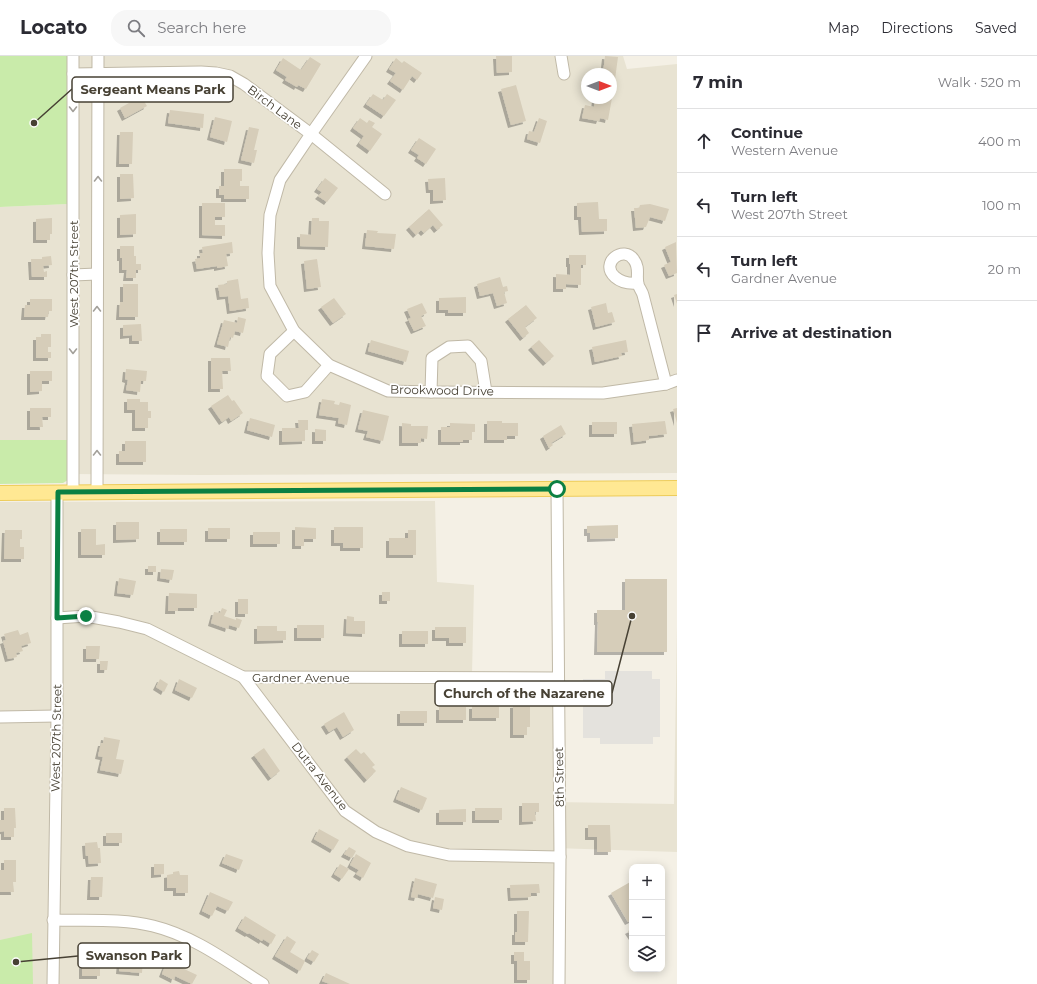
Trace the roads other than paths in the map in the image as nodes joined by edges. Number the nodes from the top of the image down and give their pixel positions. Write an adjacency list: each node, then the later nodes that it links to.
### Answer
1 (73, 56): 5 (street, West 207th Street)
2 (98, 56): 6 (street, West 207th Street)
3 (366, 56): 8 (street, Brookwood Drive)
4 (561, 56): 7 (street)
5 (73, 74): 6 (street, Birch Lane); 11 (street, West 207th Street, one-way to 11)
6 (98, 74): 8 (street, Birch Lane); 10 (street, West 207th Street, one-way to 6)
7 (564, 74)
8 (311, 134): 9 (street, Birch Lane); 13 (street, Brookwood Drive)
9 (386, 194)
10 (97, 274): 11 (street); 23 (street, West 207th Street, one-way to 10)
11 (73, 275): 22 (street, West 207th Street, one-way to 22)
12 (638, 283): 16 (street)
13 (294, 331): 14 (street, Brookwood Drive); 14 (street)
14 (329, 365): 17 (street, Brookwood Drive)
15 (677, 380): 16 (street, Brookwood Drive)
16 (666, 384): 18 (street, Brookwood Drive)
17 (431, 392): 18 (street, Brookwood Drive); 18 (street)
18 (486, 392)
19 (677, 488): 20 (main road)
20 (557, 489): 23 (main road); 27 (street, 8th Street)
21 (58, 492): 22 (main road); 24 (main road); 25 (street, West 207th Street)
22 (73, 492): 23 (main road)
23 (97, 492)
24 (0, 493)
25 (57, 618): 26 (street, Gardner Avenue); 29 (street, West 207th Street)
26 (243, 677): 27 (street, Gardner Avenue); 30 (street, Dutra Avenue)
27 (558, 678): 30 (street, 8th Street)
28 (0, 716): 29 (street)
29 (57, 716): 31 (street, West 207th Street)
30 (560, 857): 34 (street, 8th Street)
31 (53, 920): 32 (street, West 207th Street); 33 (street)
32 (53, 984)
33 (263, 984)
34 (559, 984)

